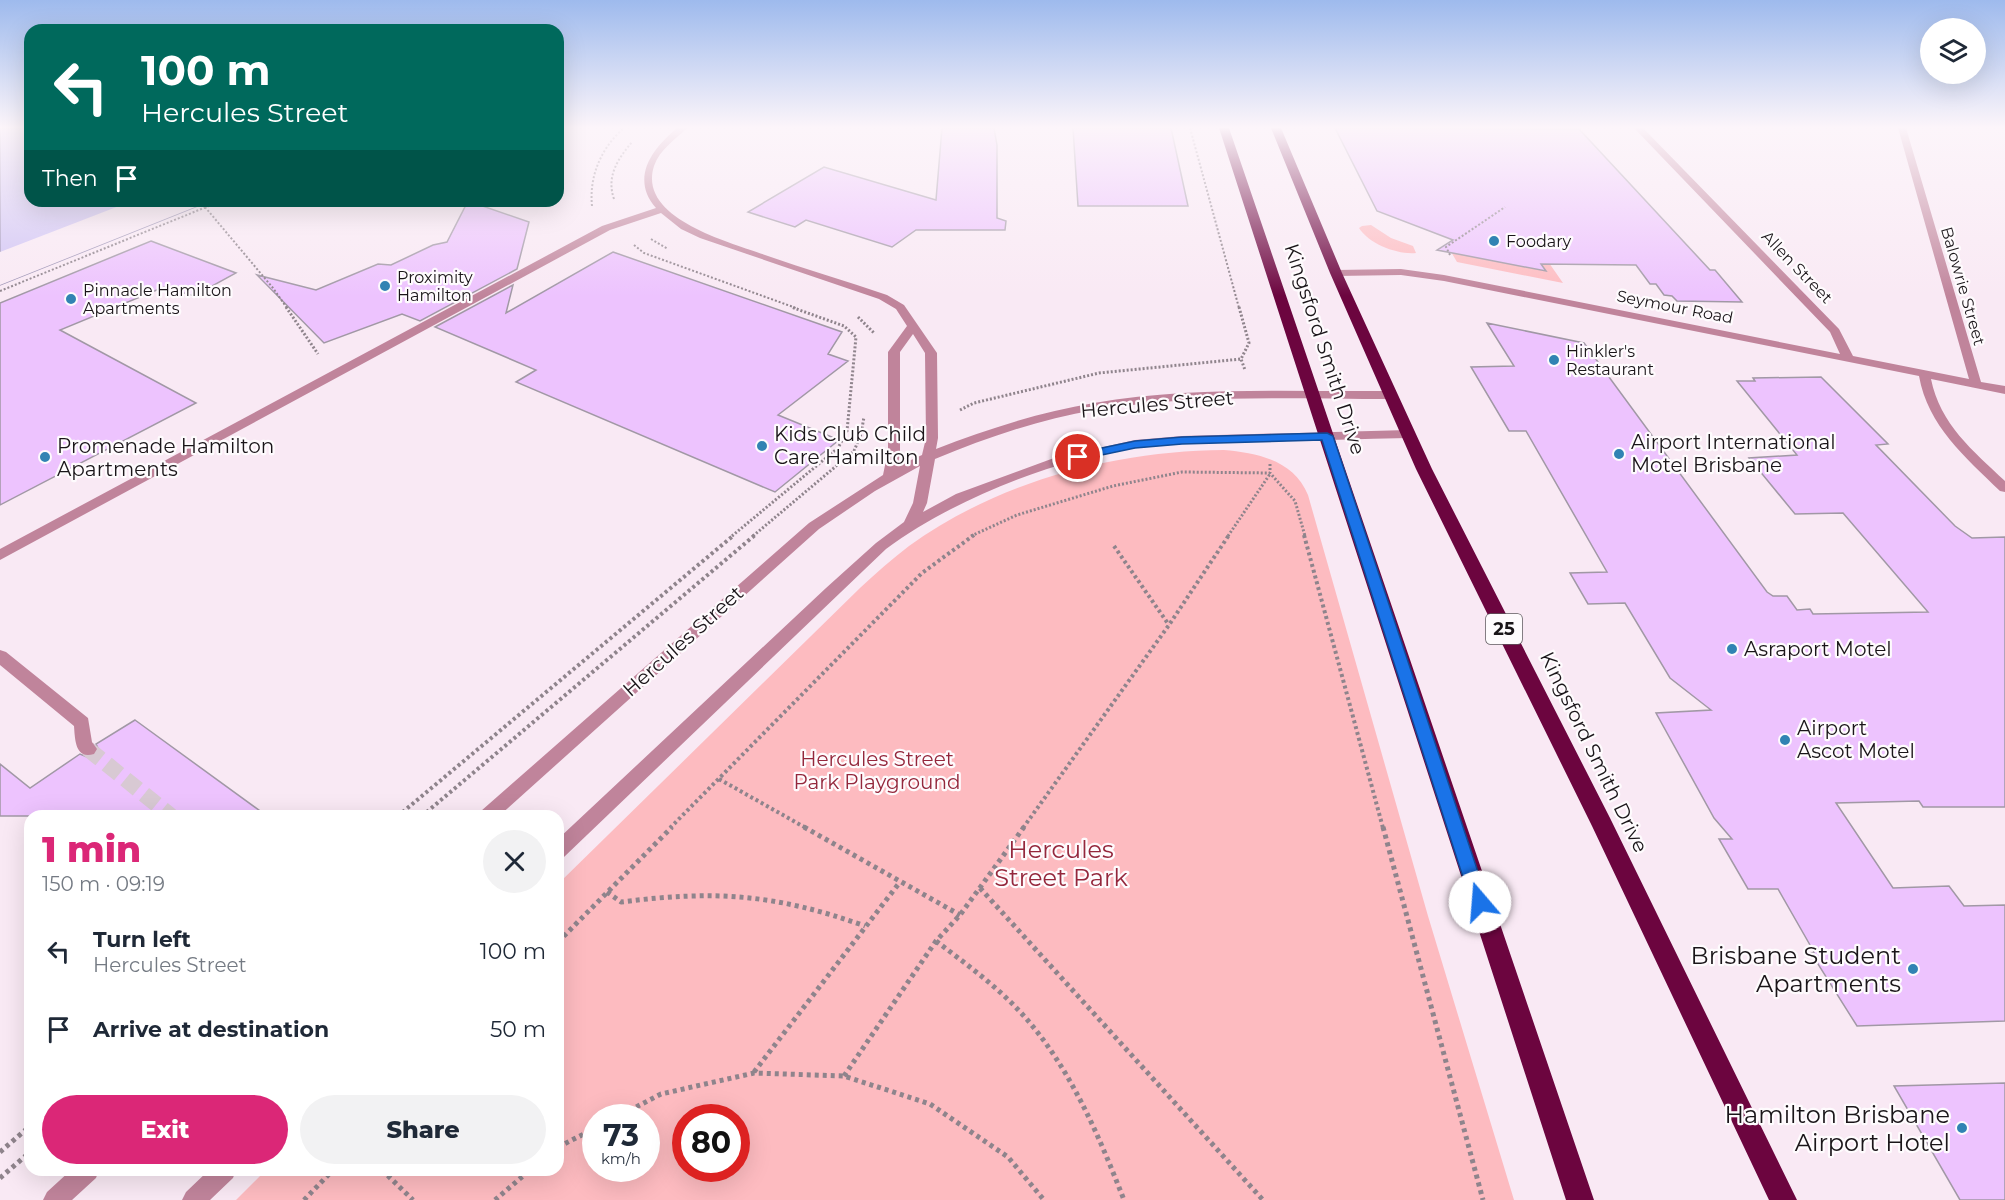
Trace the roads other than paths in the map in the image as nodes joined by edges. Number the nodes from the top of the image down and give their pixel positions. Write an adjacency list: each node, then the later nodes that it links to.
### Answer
1 (647, 184): 6 (street)
2 (1242, 184): 14 (highway, Kingsford Smith Drive)
3 (1299, 184): 7 (highway, Kingsford Smith Drive / 25)
4 (1692, 184): 9 (street, Allen Street)
5 (1918, 184): 11 (street, Balowrie Street)
6 (662, 209): 8 (street, Hercules Street); 21 (street)
7 (1336, 273): 9 (street, Seymour Road); 13 (highway, Kingsford Smith Drive / 25)
8 (912, 327): 17 (street, Hercules Street); 18 (street)
9 (1848, 358): 10 (street, Seymour Road)
10 (1924, 373): 11 (street, Seymour Road); 19 (street)
11 (1976, 384): 12 (street, Seymour Road)
12 (2005, 390)
13 (1391, 395): 14 (street, Hercules Street); 15 (highway, Kingsford Smith Drive / 25)
14 (1312, 396): 16 (highway, Kingsford Smith Drive); 17 (street, Hercules Street)
15 (1408, 434): 16 (street, Hercules Street); 31 (highway, Kingsford Smith Drive / 25)
16 (1327, 436): 20 (street, Hercules Street); 30 (highway, Kingsford Smith Drive)
17 (929, 457): 18 (street, Hercules Street); 20 (street, Hercules Street)
18 (888, 479): 24 (street, Hercules Street)
19 (2002, 482)
20 (908, 526): 25 (street, Hercules Street)
21 (0, 555)
22 (0, 656): 23 (street)
23 (88, 749)
24 (494, 810)
25 (564, 845)
26 (81, 1176): 28 (street)
27 (219, 1176): 29 (street)
28 (55, 1200)
29 (194, 1200)
30 (1580, 1200)
31 (1783, 1200)

